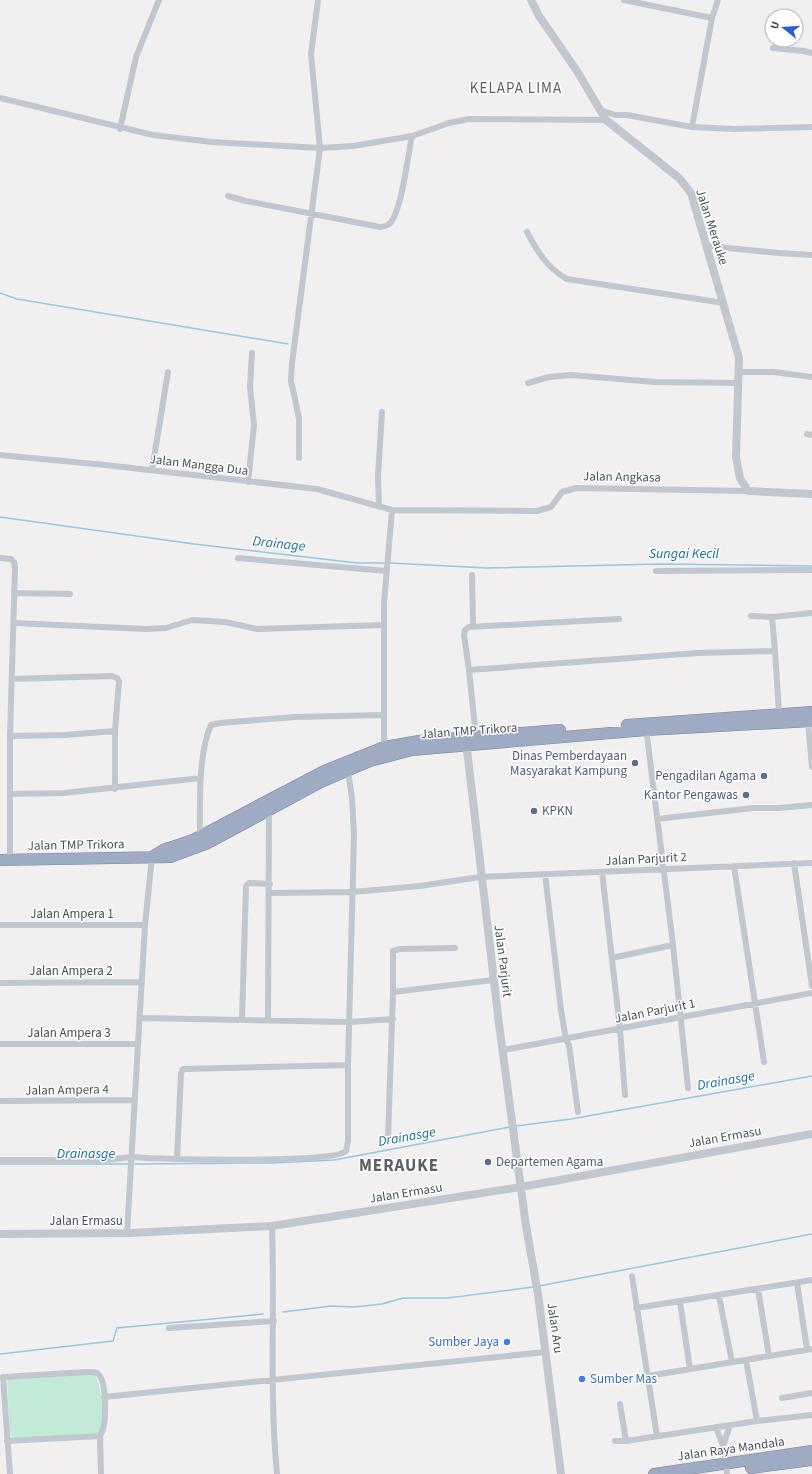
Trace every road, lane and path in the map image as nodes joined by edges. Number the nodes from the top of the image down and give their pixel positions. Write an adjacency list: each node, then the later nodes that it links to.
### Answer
1 (159, 0): 14 (street)
2 (318, 0): 16 (street)
3 (531, 0): 10 (street, Jalan Merauke)
4 (624, 0): 6 (street)
5 (718, 0): 6 (street)
6 (712, 18): 12 (street)
7 (774, 48): 8 (street)
8 (812, 53)
9 (0, 98): 14 (street)
10 (600, 110): 11 (street, Jalan Merauke); 12 (street)
11 (606, 120): 15 (street); 20 (street, Jalan Merauke)
12 (692, 126): 13 (street)
13 (812, 127)
14 (120, 128): 16 (street)
15 (412, 136): 16 (street); 18 (street)
16 (320, 148): 18 (street)
17 (228, 196): 18 (street)
18 (311, 214): 31 (street)
19 (526, 232): 22 (street)
20 (707, 246): 21 (street); 22 (street, Jalan Merauke)
21 (812, 254)
22 (724, 303): 25 (street, Jalan Merauke)
23 (252, 353): 33 (street)
24 (168, 372): 32 (street)
25 (739, 372): 26 (street); 28 (street, Jalan Merauke)
26 (812, 377)
27 (528, 383): 28 (street)
28 (739, 383): 34 (street, Jalan Merauke)
29 (382, 412): 36 (street)
30 (0, 455): 32 (street, Jalan Mangga Dua)
31 (299, 458)
32 (152, 470): 33 (street, Jalan Mangga Dua)
33 (248, 482): 36 (street, Jalan Mangga Dua)
34 (748, 491): 35 (street, Jalan Angkasa); 37 (street, Jalan Angkasa)
35 (812, 494)
36 (379, 506): 37 (street, Jalan Mangga Dua)
37 (392, 510): 40 (street)
38 (0, 558): 44 (street)
39 (238, 558): 40 (street)
40 (387, 569): 51 (street)
41 (812, 570): 42 (street)
42 (656, 572)
43 (472, 575): 52 (street)
44 (15, 593): 45 (street); 50 (street)
45 (70, 594)
46 (812, 613): 48 (street)
47 (751, 616): 48 (street)
48 (772, 617): 53 (street)
49 (619, 618): 52 (street)
50 (14, 623): 51 (street); 55 (street)
51 (383, 625): 57 (street)
52 (473, 626): 54 (street)
53 (775, 651): 54 (street); 56 (street)
54 (469, 670): 63 (street)
55 (12, 678): 61 (street); 62 (street)
56 (779, 713): 58 (highway, Jalan TMP Trikora); 60 (highway, Jalan TMP Trikora)
57 (383, 715): 64 (street); 67 (street)
58 (797, 717): 59 (highway, Jalan TMP Trikora); 60 (highway, Jalan TMP Trikora)
59 (811, 718): 65 (street)
60 (646, 726): 63 (highway, Jalan TMP Trikora); 63 (highway, Jalan TMP Trikora); 72 (street)
61 (115, 731): 62 (street); 68 (street)
62 (10, 736): 69 (street)
63 (469, 740): 64 (highway, Jalan TMP Trikora); 66 (highway, Jalan TMP Trikora); 82 (street, Jalan Parjurit)
64 (384, 747): 70 (highway, Jalan TMP Trikora)
65 (812, 767)
66 (348, 771): 70 (highway, Jalan TMP Trikora); 84 (street)
67 (201, 778): 68 (street); 73 (street)
68 (115, 789): 69 (street)
69 (10, 794): 75 (street)
70 (269, 805): 73 (highway, Jalan TMP Trikora); 74 (highway, Jalan TMP Trikora); 83 (street)
71 (812, 805): 72 (street)
72 (656, 819): 79 (street)
73 (200, 836): 74 (highway, Jalan TMP Trikora)
74 (152, 857): 75 (highway, Jalan TMP Trikora); 87 (street)
75 (5, 860)
76 (812, 863): 77 (street, Jalan Parjurit 2)
77 (794, 864): 78 (street, Jalan Parjurit 2); 94 (street)
78 (734, 866): 79 (street, Jalan Parjurit 2); 97 (street)
79 (664, 869): 80 (street, Jalan Parjurit 2); 88 (street)
80 (602, 872): 81 (street, Jalan Parjurit 2); 90 (street)
81 (545, 874): 82 (street, Jalan Parjurit 2); 105 (street)
82 (480, 877): 84 (street, Jalan Parjurit 2); 91 (street, Jalan Parjurit)
83 (270, 884): 85 (street); 101 (street)
84 (353, 892): 85 (street, Jalan Parjurit 2); 103 (street)
85 (270, 893): 102 (street)
86 (0, 925): 87 (street, Jalan Ampera 1)
87 (145, 925): 92 (street)
88 (673, 945): 90 (street); 98 (street)
89 (455, 948): 95 (street)
90 (612, 958): 104 (street)
91 (493, 980): 95 (street); 108 (street, Jalan Parjurit)
92 (142, 982): 93 (street, Jalan Ampera 2); 99 (street)
93 (0, 983)
94 (812, 986)
95 (393, 992): 100 (street)
96 (812, 993): 97 (street, Jalan Parjurit 1)
97 (756, 1004): 98 (street, Jalan Parjurit 1); 109 (street)
98 (680, 1016): 104 (street, Jalan Parjurit 1); 111 (street)
99 (140, 1018): 101 (street); 107 (street)
100 (393, 1019): 103 (street); 117 (street)
101 (242, 1020): 102 (street)
102 (268, 1020): 103 (street)
103 (349, 1022): 110 (street)
104 (620, 1029): 105 (street, Jalan Parjurit 1); 112 (street)
105 (566, 1040): 108 (street, Jalan Parjurit 1); 115 (street)
106 (0, 1044): 107 (street, Jalan Ampera 3)
107 (138, 1044): 113 (street)
108 (503, 1050): 121 (street, Jalan Parjurit)
109 (764, 1062)
110 (348, 1065): 119 (street); 119 (street)
111 (688, 1088)
112 (625, 1095)
113 (134, 1100): 114 (street, Jalan Ampera 4); 118 (street)
114 (0, 1101)
115 (578, 1112)
116 (812, 1134): 121 (street, Jalan Ermasu)
117 (388, 1139)
118 (130, 1157): 119 (street); 120 (street); 123 (street)
119 (176, 1159)
120 (0, 1160)
121 (521, 1186): 122 (street, Jalan Ermasu); 135 (street, Jalan Aru)
122 (272, 1226): 123 (street, Jalan Ermasu); 132 (street)
123 (127, 1233): 124 (street, Jalan Ermasu)
124 (0, 1234)
125 (632, 1276): 131 (street)
126 (812, 1280): 127 (street)
127 (797, 1283): 128 (street); 134 (street)
128 (758, 1289): 129 (street); 136 (street)
129 (719, 1296): 130 (street); 138 (street)
130 (680, 1302): 131 (street); 139 (street)
131 (636, 1308): 140 (street)
132 (274, 1321): 133 (street); 141 (street)
133 (169, 1328)
134 (809, 1349): 136 (street)
135 (546, 1352): 141 (street); 161 (street, Jalan Aru)
136 (769, 1356): 137 (street)
137 (746, 1360): 138 (street); 147 (street)
138 (732, 1362): 139 (street)
139 (690, 1369): 140 (street)
140 (648, 1376): 151 (street)
141 (273, 1379): 143 (street); 160 (street)
142 (812, 1393): 144 (street)
143 (104, 1397): 150 (street); 152 (street)
144 (782, 1398)
145 (620, 1404): 154 (street)
146 (812, 1415): 147 (street)
147 (757, 1420): 148 (street)
148 (730, 1425): 149 (street); 155 (street)
149 (716, 1427): 151 (street); 155 (street)
150 (100, 1436): 152 (street); 159 (street)
151 (657, 1436): 154 (street)
152 (7, 1441): 158 (street)
153 (615, 1441): 154 (street)
154 (626, 1441)
155 (723, 1446): 157 (street)
156 (811, 1456): 157 (highway, Jalan Raya Mandala)
157 (727, 1470): 162 (highway, Jalan Raya Mandala); 163 (highway, Jalan Raya Mandala)
158 (10, 1474)
159 (101, 1474)
160 (277, 1474)
161 (561, 1474)
162 (654, 1474)
163 (706, 1474)

